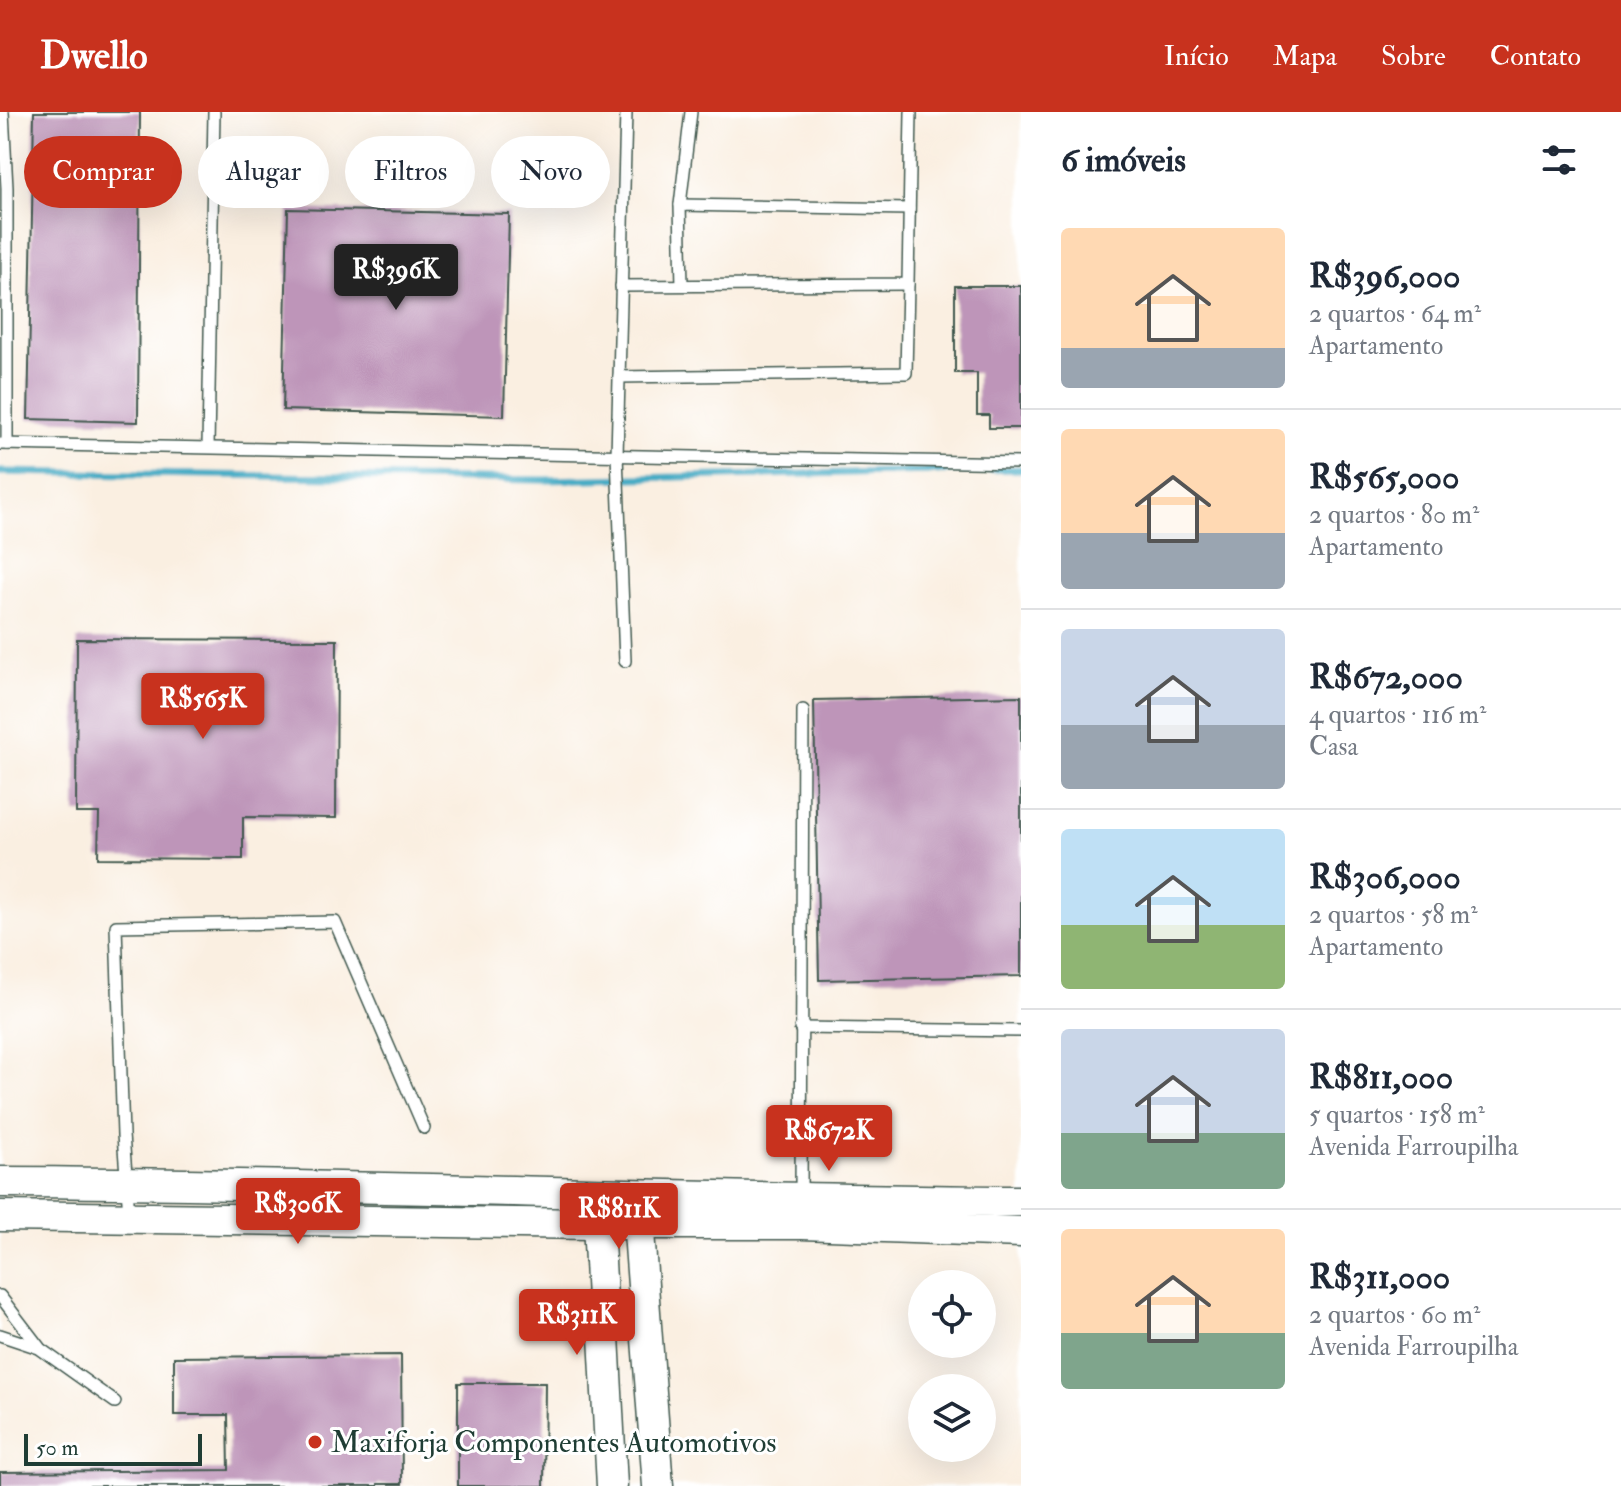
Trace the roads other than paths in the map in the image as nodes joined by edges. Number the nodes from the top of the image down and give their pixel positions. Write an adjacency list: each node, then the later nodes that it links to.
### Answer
1 (3, 112): 12 (lane)
2 (214, 112): 13 (lane)
3 (626, 112): 10 (lane)
4 (691, 112): 6 (lane)
5 (911, 112): 7 (lane)
6 (680, 205): 7 (lane); 9 (lane)
7 (909, 209): 8 (lane)
8 (908, 284): 9 (lane); 11 (lane)
9 (682, 285): 10 (lane)
10 (621, 286): 11 (lane)
11 (619, 377): 14 (lane)
12 (4, 444): 13 (lane)
13 (208, 447): 14 (lane)
14 (617, 455): 15 (lane); 16 (lane)
15 (1021, 463)
16 (625, 661)
17 (803, 710): 18 (lane)
18 (800, 1028): 19 (lane); 26 (lane)
19 (1021, 1031)
20 (424, 1128): 22 (lane)
21 (0, 1182): 22 (main road)
22 (125, 1183): 24 (main road); 28 (lane)
23 (1021, 1201): 26 (main road)
24 (597, 1210): 25 (main road); 28 (main road); 34 (main road)
25 (638, 1210): 26 (main road); 35 (main road)
26 (802, 1212): 29 (main road)
27 (0, 1216): 28 (main road)
28 (129, 1217)
29 (1021, 1232)
30 (0, 1296): 32 (lane)
31 (0, 1335): 32 (lane)
32 (39, 1348): 33 (lane)
33 (115, 1402)
34 (612, 1486)
35 (658, 1486)

